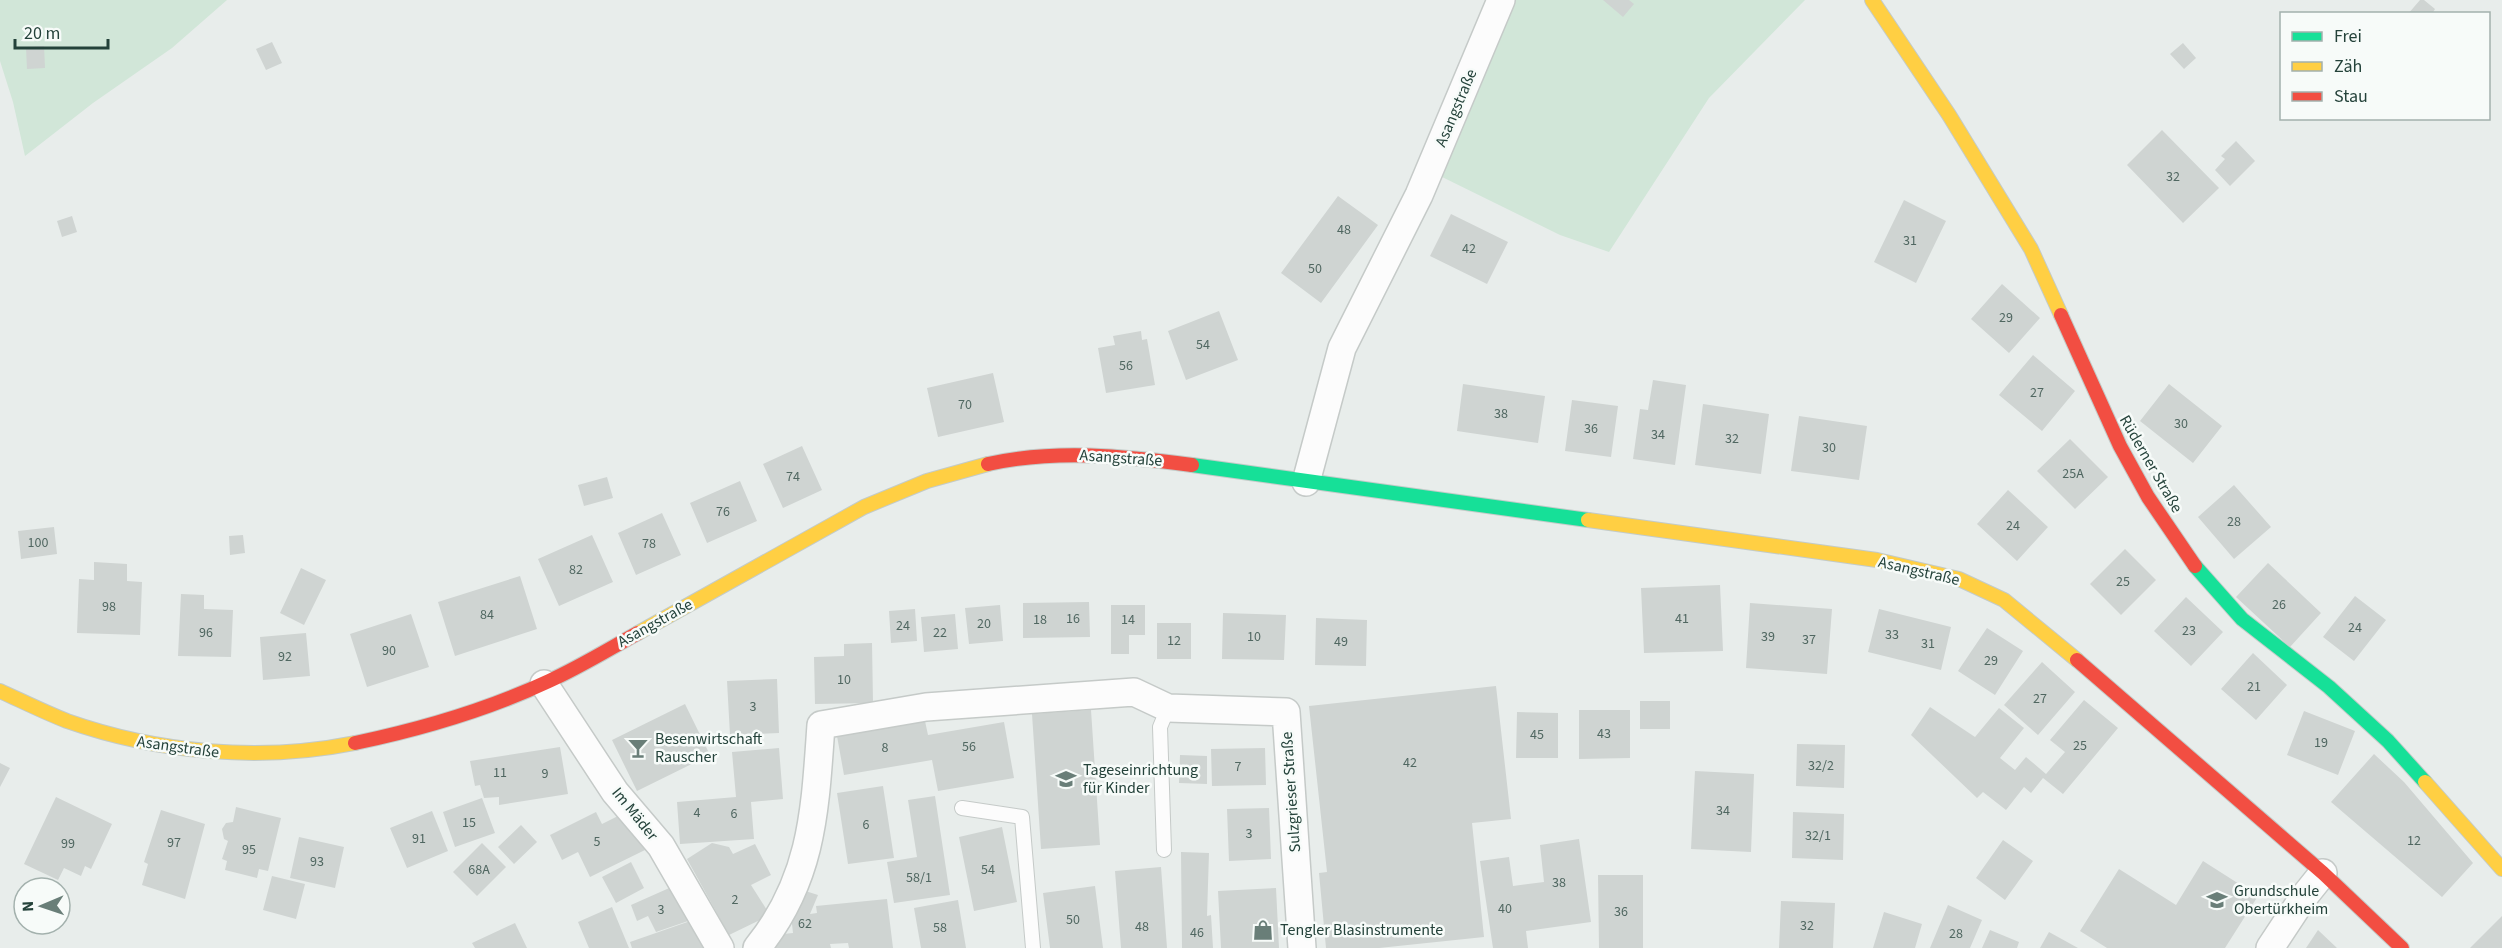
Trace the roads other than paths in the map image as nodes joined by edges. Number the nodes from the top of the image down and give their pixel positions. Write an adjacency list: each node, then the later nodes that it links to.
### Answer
1 (1501, 0): 3 (street, Asangstraße)
2 (1872, 0): 9 (street, Rüderner Straße)
3 (1306, 482): 4 (street, Asangstraße); 10 (street, Asangstraße)
4 (544, 684): 5 (street, Asangstraße); 11 (street, Im Mäder)
5 (0, 691)
6 (1168, 708): 8 (lane); 12 (street, Sulzgrieser Straße); 14 (street, Sulzgrieser Straße)
7 (962, 808): 13 (lane)
8 (1164, 850)
9 (2502, 869)
10 (2323, 873): 15 (street); 16 (street, Asangstraße)
11 (720, 948)
12 (757, 948)
13 (1033, 948)
14 (1302, 948)
15 (2270, 948)
16 (2402, 948)

